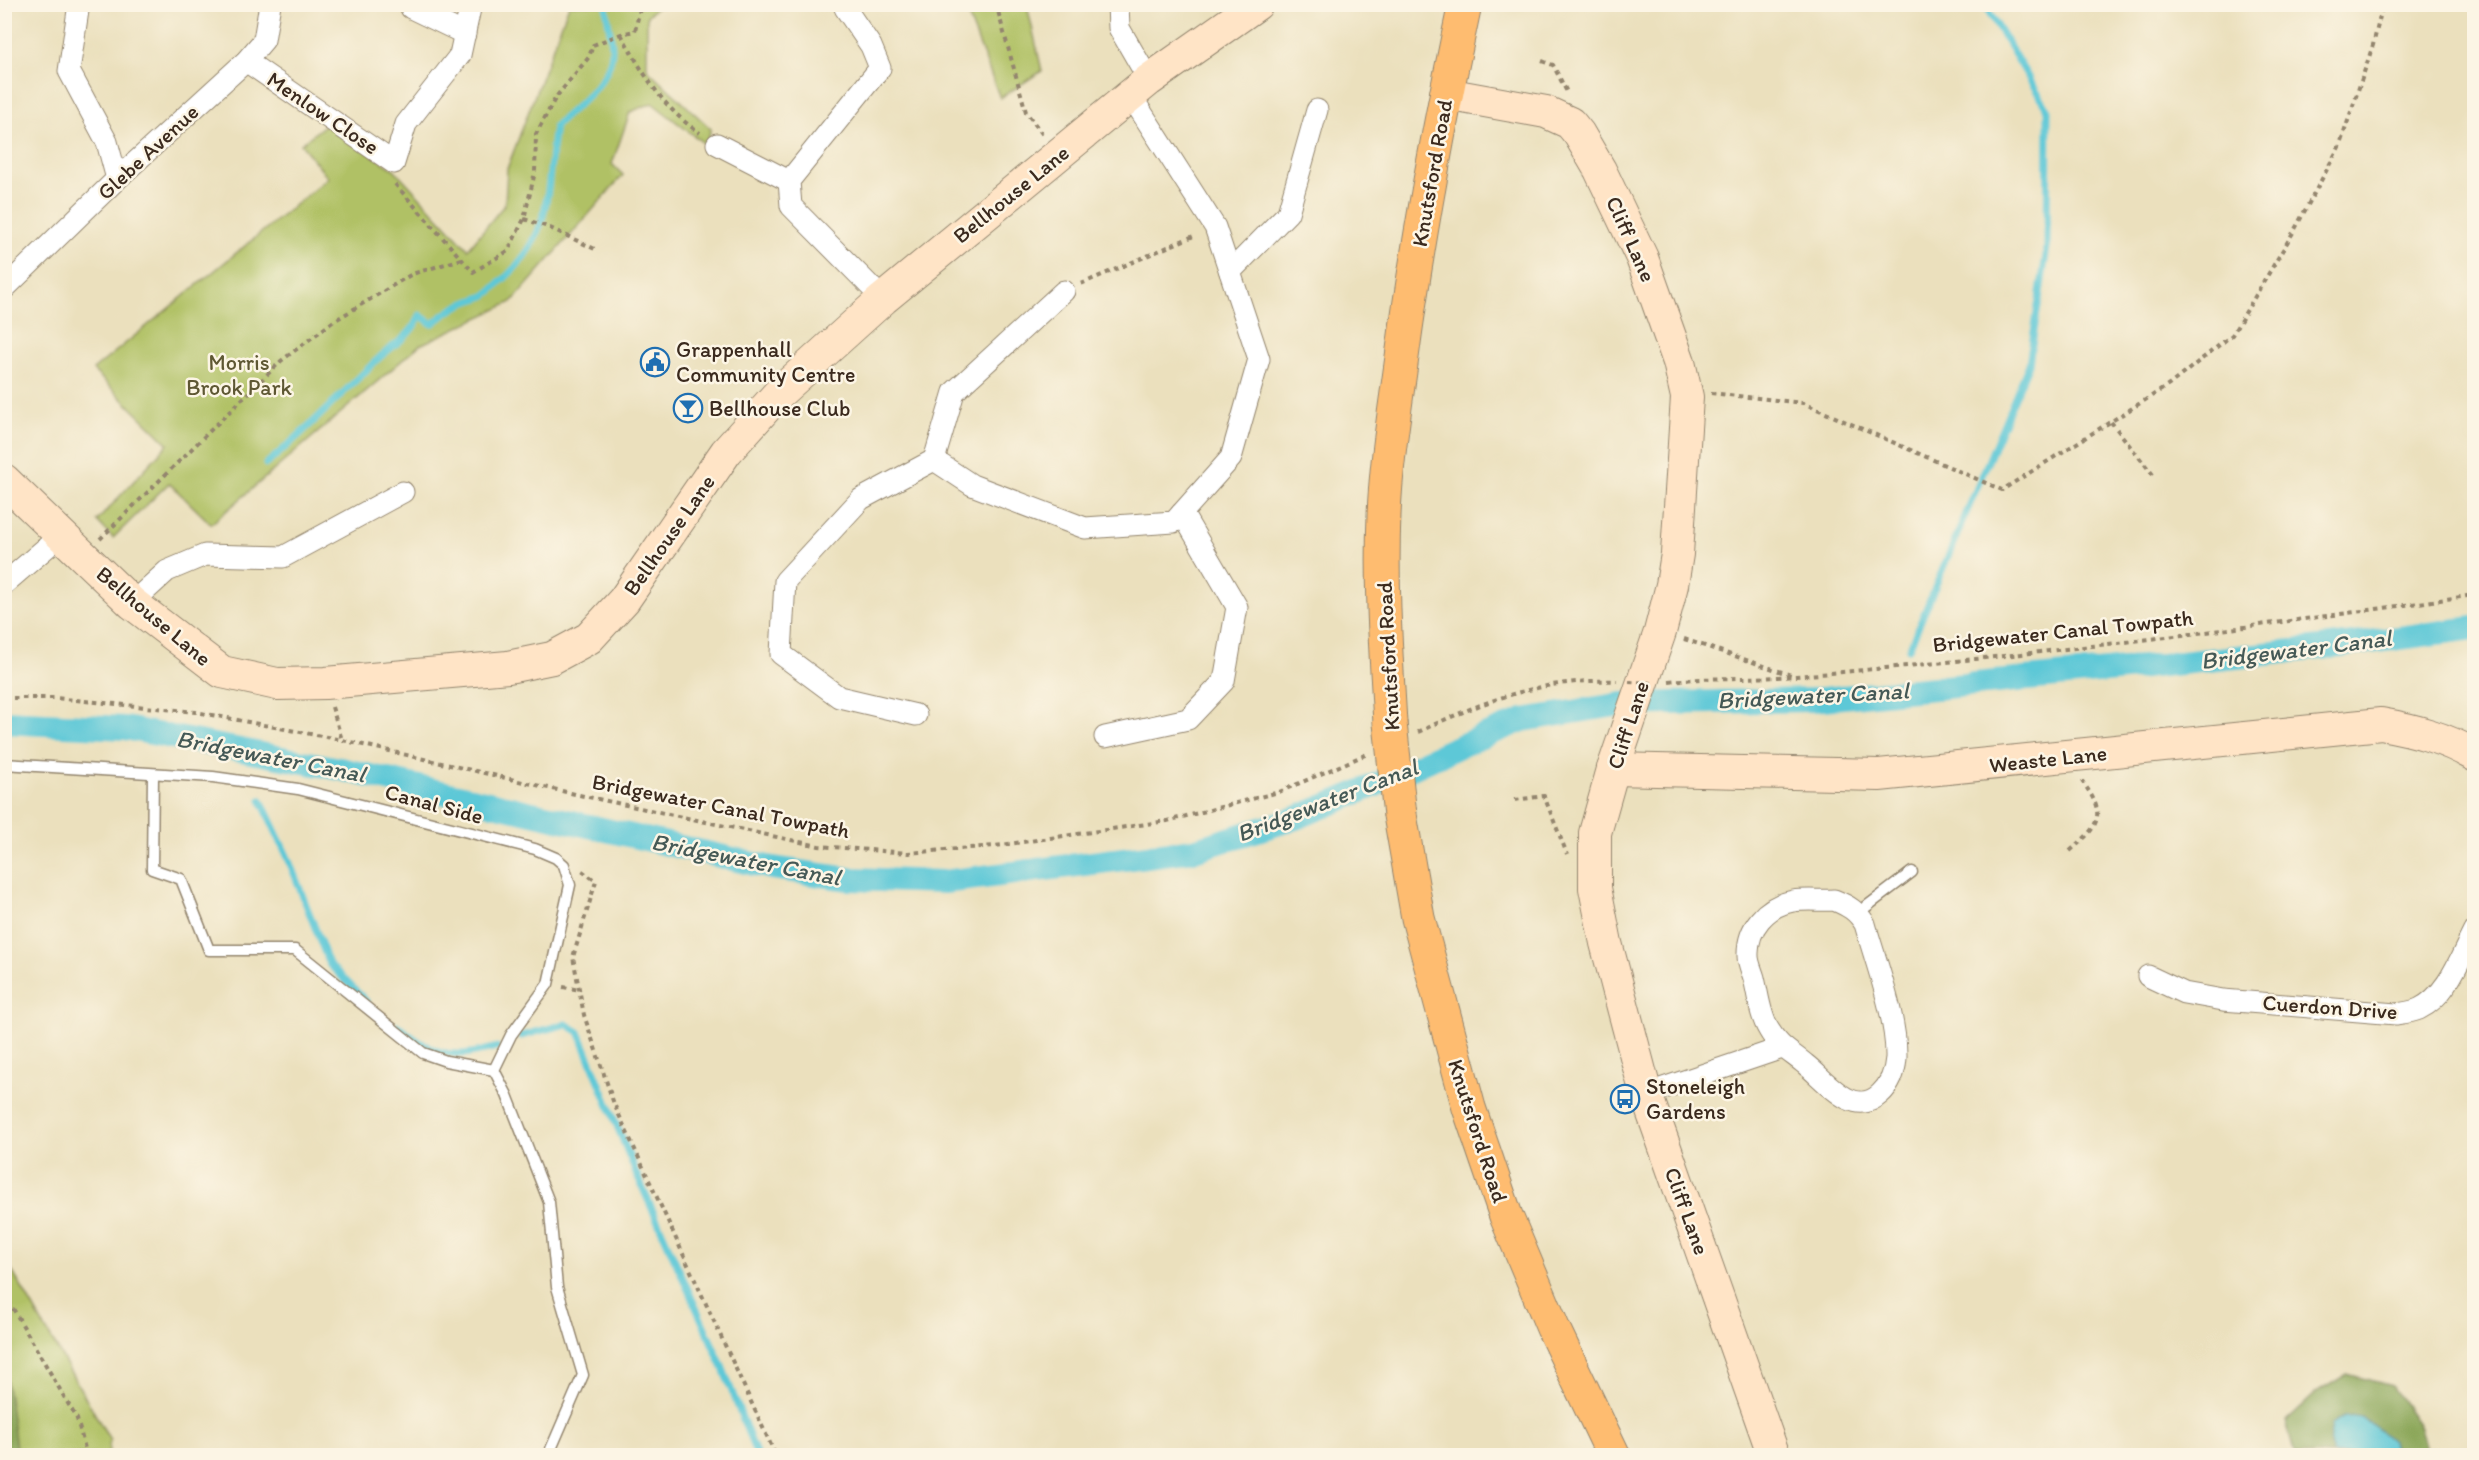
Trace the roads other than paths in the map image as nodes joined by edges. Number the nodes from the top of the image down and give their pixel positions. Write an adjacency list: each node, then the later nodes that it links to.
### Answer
1 (78, 4): 15 (street)
2 (270, 4): 10 (street, Glebe Avenue)
3 (471, 4): 9 (street, Menlow Close)
4 (849, 4): 16 (street)
5 (1118, 4): 11 (street)
6 (1257, 4): 11 (street, Bellhouse Lane)
7 (1465, 4): 12 (highway, Knutsford Road)
8 (411, 8): 9 (street)
9 (465, 34): 10 (street, Menlow Close)
10 (246, 61): 15 (street, Glebe Avenue)
11 (1140, 88): 17 (street); 20 (street, Bellhouse Lane)
12 (1446, 94): 32 (street, Cliff Lane); 42 (highway, Knutsford Road, bridge)
13 (1317, 110): 17 (street)
14 (717, 144): 16 (street)
15 (117, 179): 18 (street, Glebe Avenue)
16 (789, 181): 20 (street)
17 (1230, 272): 24 (street)
18 (4, 289)
19 (1064, 291): 21 (street)
20 (883, 299): 27 (street, Bellhouse Lane)
21 (934, 460): 24 (street); 28 (street)
22 (4, 480): 25 (street, Bellhouse Lane)
23 (403, 492): 27 (street)
24 (1182, 513): 29 (street)
25 (72, 545): 26 (street); 27 (street, Bellhouse Lane)
26 (4, 584)
27 (132, 603)
28 (916, 715)
29 (1105, 737)
30 (2475, 756): 32 (street, Weaste Lane)
31 (4, 764): 33 (lane, Canal Side)
32 (1613, 769): 40 (street, Cliff Lane)
33 (153, 774): 39 (lane); 39 (lane, Canal Side)
34 (1912, 872): 35 (lane)
35 (1858, 913): 38 (street); 38 (street)
36 (2475, 931): 37 (street, Cuerdon Drive)
37 (2148, 976)
38 (1782, 1048): 40 (street)
39 (494, 1070): 41 (lane)
40 (1646, 1094): 43 (street, Cliff Lane)
41 (551, 1449)
42 (1614, 1455)
43 (1774, 1455)

